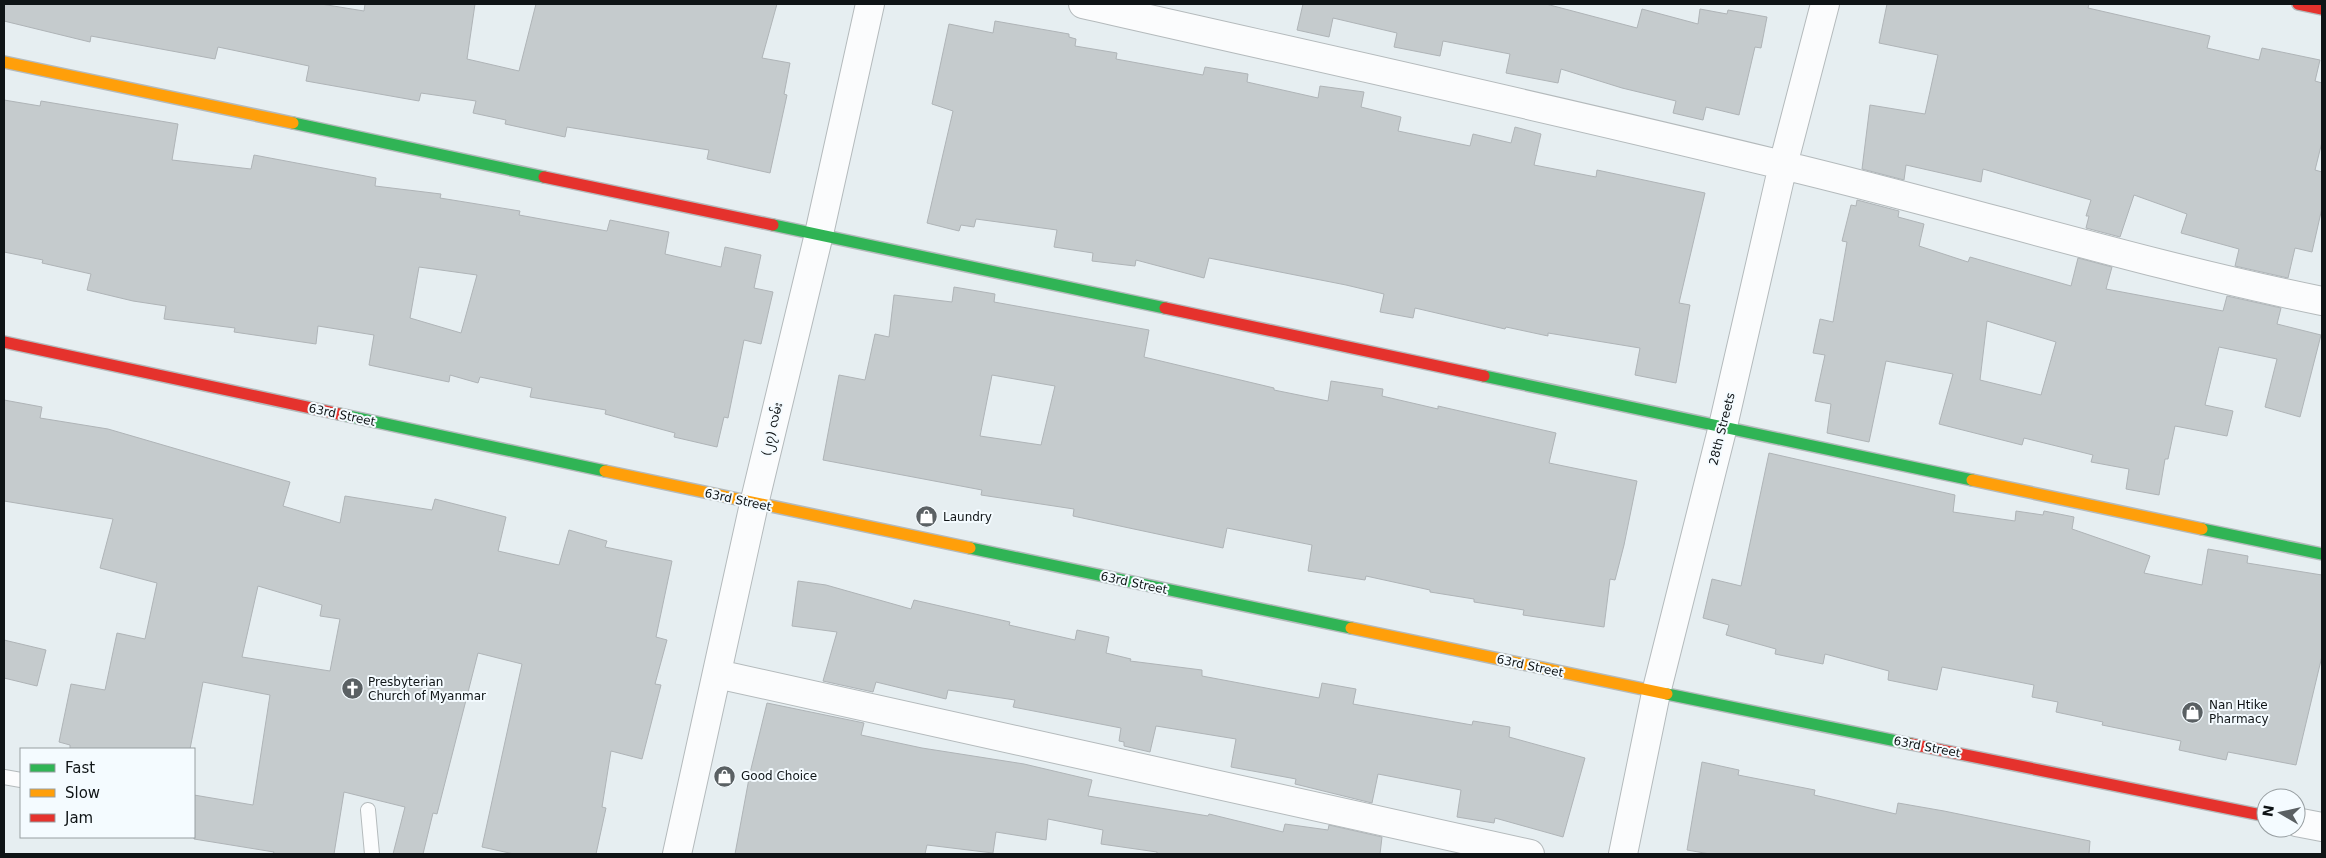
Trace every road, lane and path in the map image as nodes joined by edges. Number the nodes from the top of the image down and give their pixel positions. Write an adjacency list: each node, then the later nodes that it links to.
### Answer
1 (870, 4): 8 (street, (၂၇) လမ်း)
2 (1083, 4): 7 (street)
3 (1824, 4): 7 (street, 28th Streets)
4 (2298, 4): 5 (street)
5 (2322, 9)
6 (4, 62): 8 (street)
7 (1784, 165): 9 (street); 11 (street, 28th Streets)
8 (819, 234): 11 (street); 12 (street, (၂၇) လမ်း)
9 (2322, 301)
10 (4, 342): 12 (street, 63rd Street)
11 (1724, 426): 13 (street); 15 (street, 28th Streets)
12 (754, 504): 14 (street, (၂၇) လမ်း); 15 (street, 63rd Street)
13 (2322, 554)
14 (716, 674): 23 (street, (၂၇) လမ်း); 24 (street)
15 (1656, 693): 19 (street, 63rd Street); 25 (street, 28th Streets)
16 (4, 777): 17 (lane)
17 (20, 780)
18 (368, 810): 22 (lane)
19 (2256, 814)
20 (2306, 824): 21 (street)
21 (2322, 827)
22 (372, 854)
23 (677, 854)
24 (1530, 854)
25 (1623, 854)

